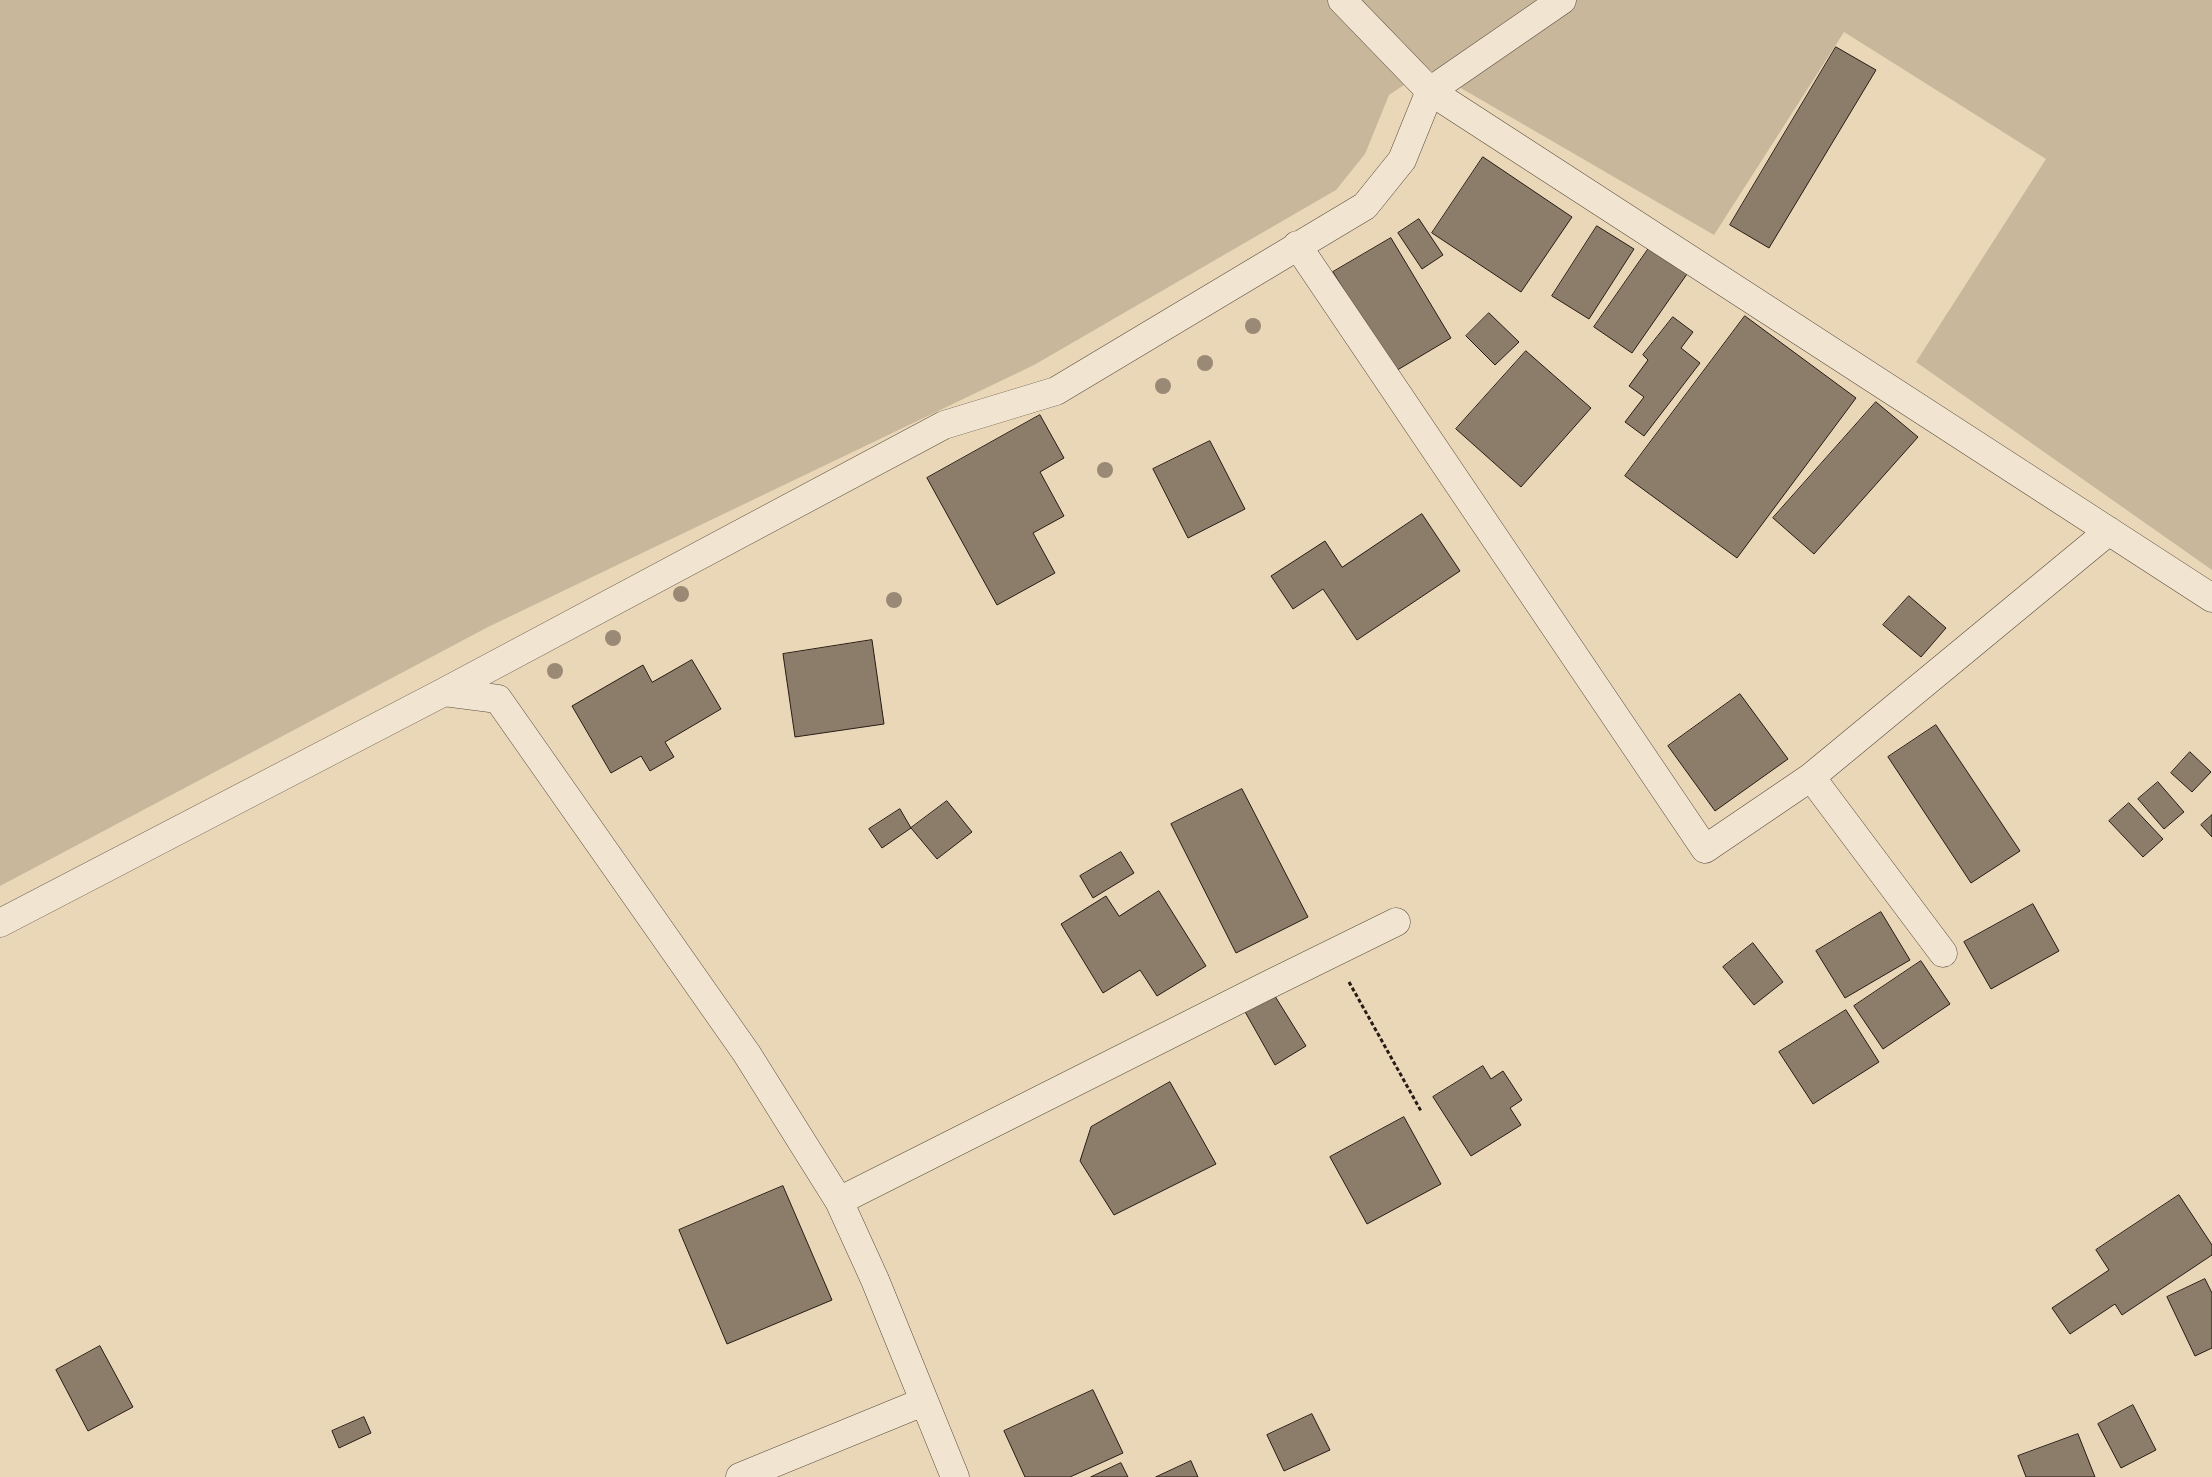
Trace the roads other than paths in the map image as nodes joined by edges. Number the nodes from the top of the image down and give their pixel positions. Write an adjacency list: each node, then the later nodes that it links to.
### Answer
1 (1342, 0): 3 (street)
2 (1562, 0): 3 (street)
3 (1430, 91): 4 (street); 5 (street)
4 (1297, 245): 7 (street); 10 (street)
5 (2109, 531): 6 (street); 10 (street)
6 (2212, 598)
7 (526, 646): 8 (street); 9 (street)
8 (444, 692): 9 (street); 11 (street)
9 (498, 699): 14 (street)
10 (1812, 777): 13 (street)
11 (0, 922)
12 (1396, 922): 14 (street)
13 (1943, 953)
14 (839, 1202): 15 (street)
15 (923, 1402): 16 (street); 17 (street)
16 (740, 1477)
17 (955, 1477)

